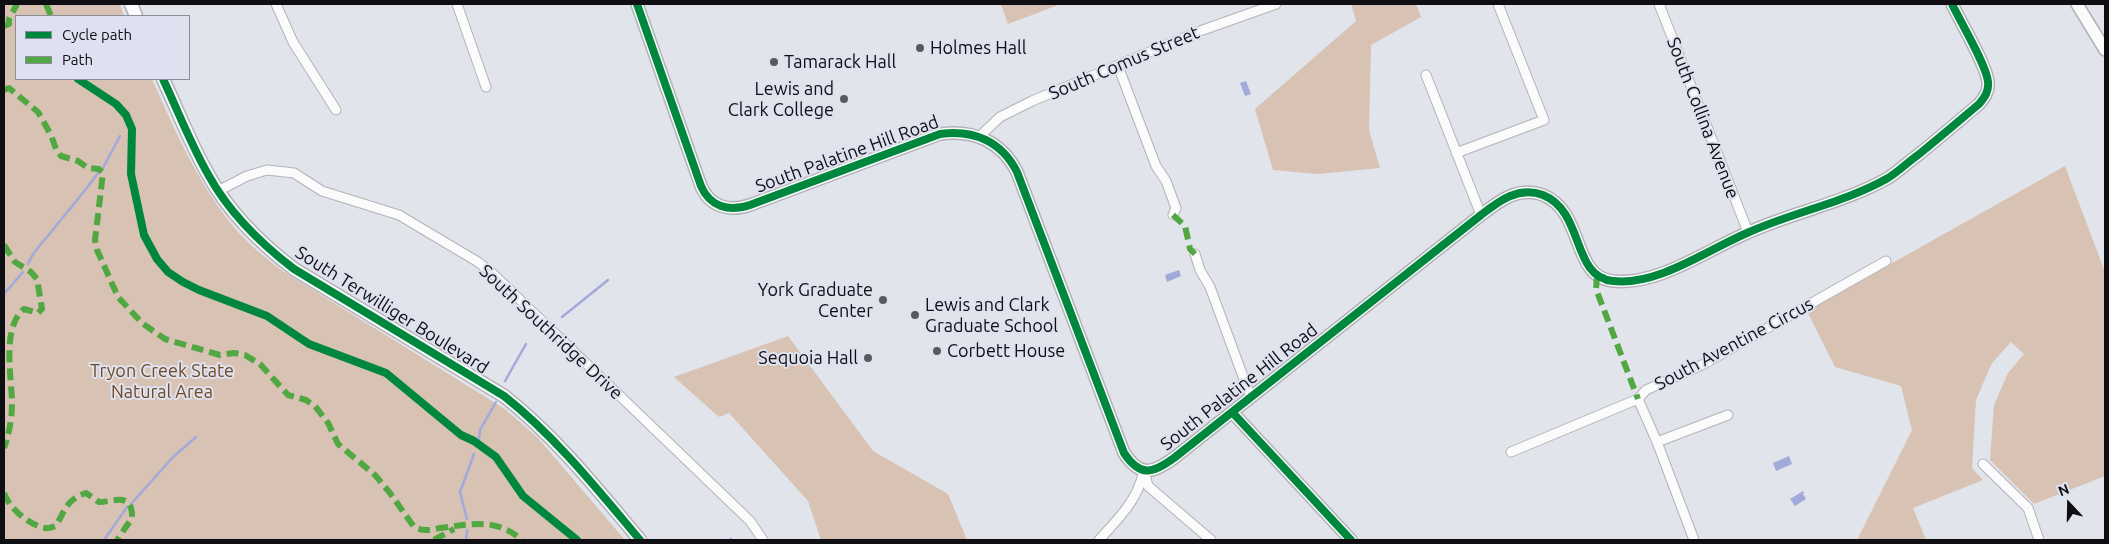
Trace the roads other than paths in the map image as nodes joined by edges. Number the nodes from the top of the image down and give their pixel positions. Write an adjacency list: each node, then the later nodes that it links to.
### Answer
1 (276, 4): 14 (street)
2 (457, 4): 13 (street)
3 (637, 4): 15 (street, South Palatine Hill Road)
4 (1276, 4): 10 (street, South Comus Street)
5 (1498, 4): 16 (street)
6 (1659, 4): 20 (street, South Collina Avenue)
7 (1952, 4): 20 (street, South Palatine Hill Road)
8 (2077, 4): 9 (street)
9 (2105, 50)
10 (1118, 66): 15 (street, South Comus Street); 18 (street)
11 (1426, 75): 16 (street)
12 (163, 80): 17 (main road, South Terwilliger Boulevard)
13 (486, 87)
14 (336, 110)
15 (980, 136): 30 (street, South Palatine Hill Road)
16 (1456, 153): 19 (street)
17 (218, 191): 31 (main road, South Terwilliger Boulevard); 32 (street, South Southridge Drive)
18 (1173, 215)
19 (1481, 215): 20 (street, South Palatine Hill Road); 23 (street, South Palatine Hill Road)
20 (1748, 232)
21 (1195, 254): 23 (street)
22 (1886, 261): 24 (street, South Aventine Circus)
23 (1252, 395): 25 (street, South Palatine Hill Road)
24 (1638, 399): 27 (street, South Aventine Circus); 28 (street)
25 (1232, 412): 30 (street, South Palatine Hill Road); 35 (street)
26 (1728, 415): 27 (street)
27 (1657, 442): 36 (street, South Aventine Circus)
28 (1511, 452)
29 (1983, 464): 37 (street)
30 (1144, 471): 33 (street); 34 (street)
31 (640, 540)
32 (764, 540)
33 (1099, 540)
34 (1211, 540)
35 (1351, 540)
36 (1694, 540)
37 (2040, 540)

